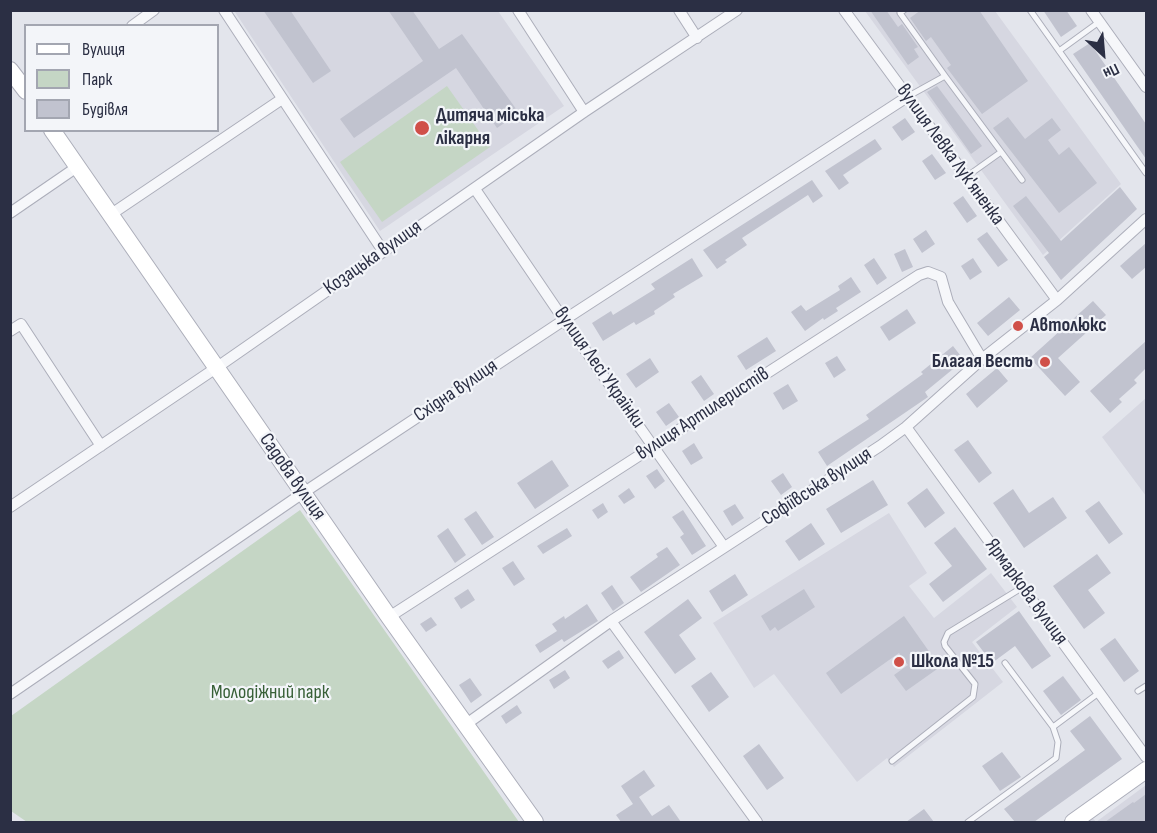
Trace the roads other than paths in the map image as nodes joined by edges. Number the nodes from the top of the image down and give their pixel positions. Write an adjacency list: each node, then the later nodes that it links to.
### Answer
1 (154, 10): 11 (street)
2 (224, 10): 19 (street)
3 (518, 10): 20 (street)
4 (679, 10): 12 (street)
5 (737, 10): 12 (street, Козацька вулиця)
6 (844, 10): 18 (street, вулиця Левка Лук'яненка)
7 (904, 10): 15 (lane)
8 (1030, 10): 13 (lane)
9 (1090, 10): 10 (street)
10 (1099, 22): 13 (lane); 16 (street)
11 (135, 24)
12 (697, 38): 20 (street, Козацька вулиця)
13 (1059, 51): 24 (lane)
14 (10, 70): 17 (street)
15 (945, 76): 18 (lane); 22 (lane)
16 (1146, 87)
17 (24, 88)
18 (907, 97): 25 (street, вулиця Левка Лук'яненка); 33 (street, Східна вулиця)
19 (282, 99): 29 (street); 31 (street)
20 (584, 112): 27 (street, Козацька вулиця)
21 (53, 132): 23 (street, Садова вулиця)
22 (1002, 152): 25 (lane); 26 (lane)
23 (77, 167): 28 (street); 29 (street, Садова вулиця)
24 (1146, 173)
25 (966, 177): 32 (street, вулиця Левка Лук'яненка)
26 (1022, 180)
27 (475, 189): 31 (street, Козацька вулиця); 33 (street, вулиця Лесі Українки)
28 (10, 213)
29 (110, 215): 36 (street, Садова вулиця)
30 (1146, 219): 32 (street, Софіївська вулиця)
31 (383, 251): 36 (street, Козацька вулиця)
32 (1057, 300): 35 (street, Софіївська вулиця)
33 (564, 320): 39 (street, вулиця Лесі Українки); 40 (street, Східна вулиця)
34 (10, 331): 38 (street)
35 (982, 359): 37 (street, Софіївська вулиця); 39 (street, вулиця Артилеристів)
36 (216, 368): 38 (street, Козацька вулиця); 40 (street, Садова вулиця)
37 (906, 427): 42 (street, Софіївська вулиця); 43 (street, Ярмаркова вулиця)
38 (101, 446): 41 (street, Козацька вулиця)
39 (653, 446): 42 (street, вулиця Лесі Українки); 44 (street, вулиця Артилеристів)
40 (303, 493): 44 (street, Садова вулиця); 50 (street, Східна вулиця)
41 (10, 507)
42 (724, 547): 45 (street, Софіївська вулиця)
43 (1023, 587): 49 (street, Ярмаркова вулиця); 54 (lane)
44 (389, 617): 51 (street, Садова вулиця)
45 (611, 621): 51 (street, Софіївська вулиця); 57 (street)
46 (1005, 663): 52 (lane)
47 (1146, 686): 48 (lane)
48 (1138, 691)
49 (1100, 692): 52 (lane); 53 (street, Ярмаркова вулиця)
50 (10, 694)
51 (465, 725): 56 (street, Садова вулиця)
52 (1053, 727): 58 (lane)
53 (1146, 757)
54 (892, 761)
55 (1146, 770): 59 (street)
56 (535, 822)
57 (757, 822)
58 (971, 822)
59 (1072, 822)

